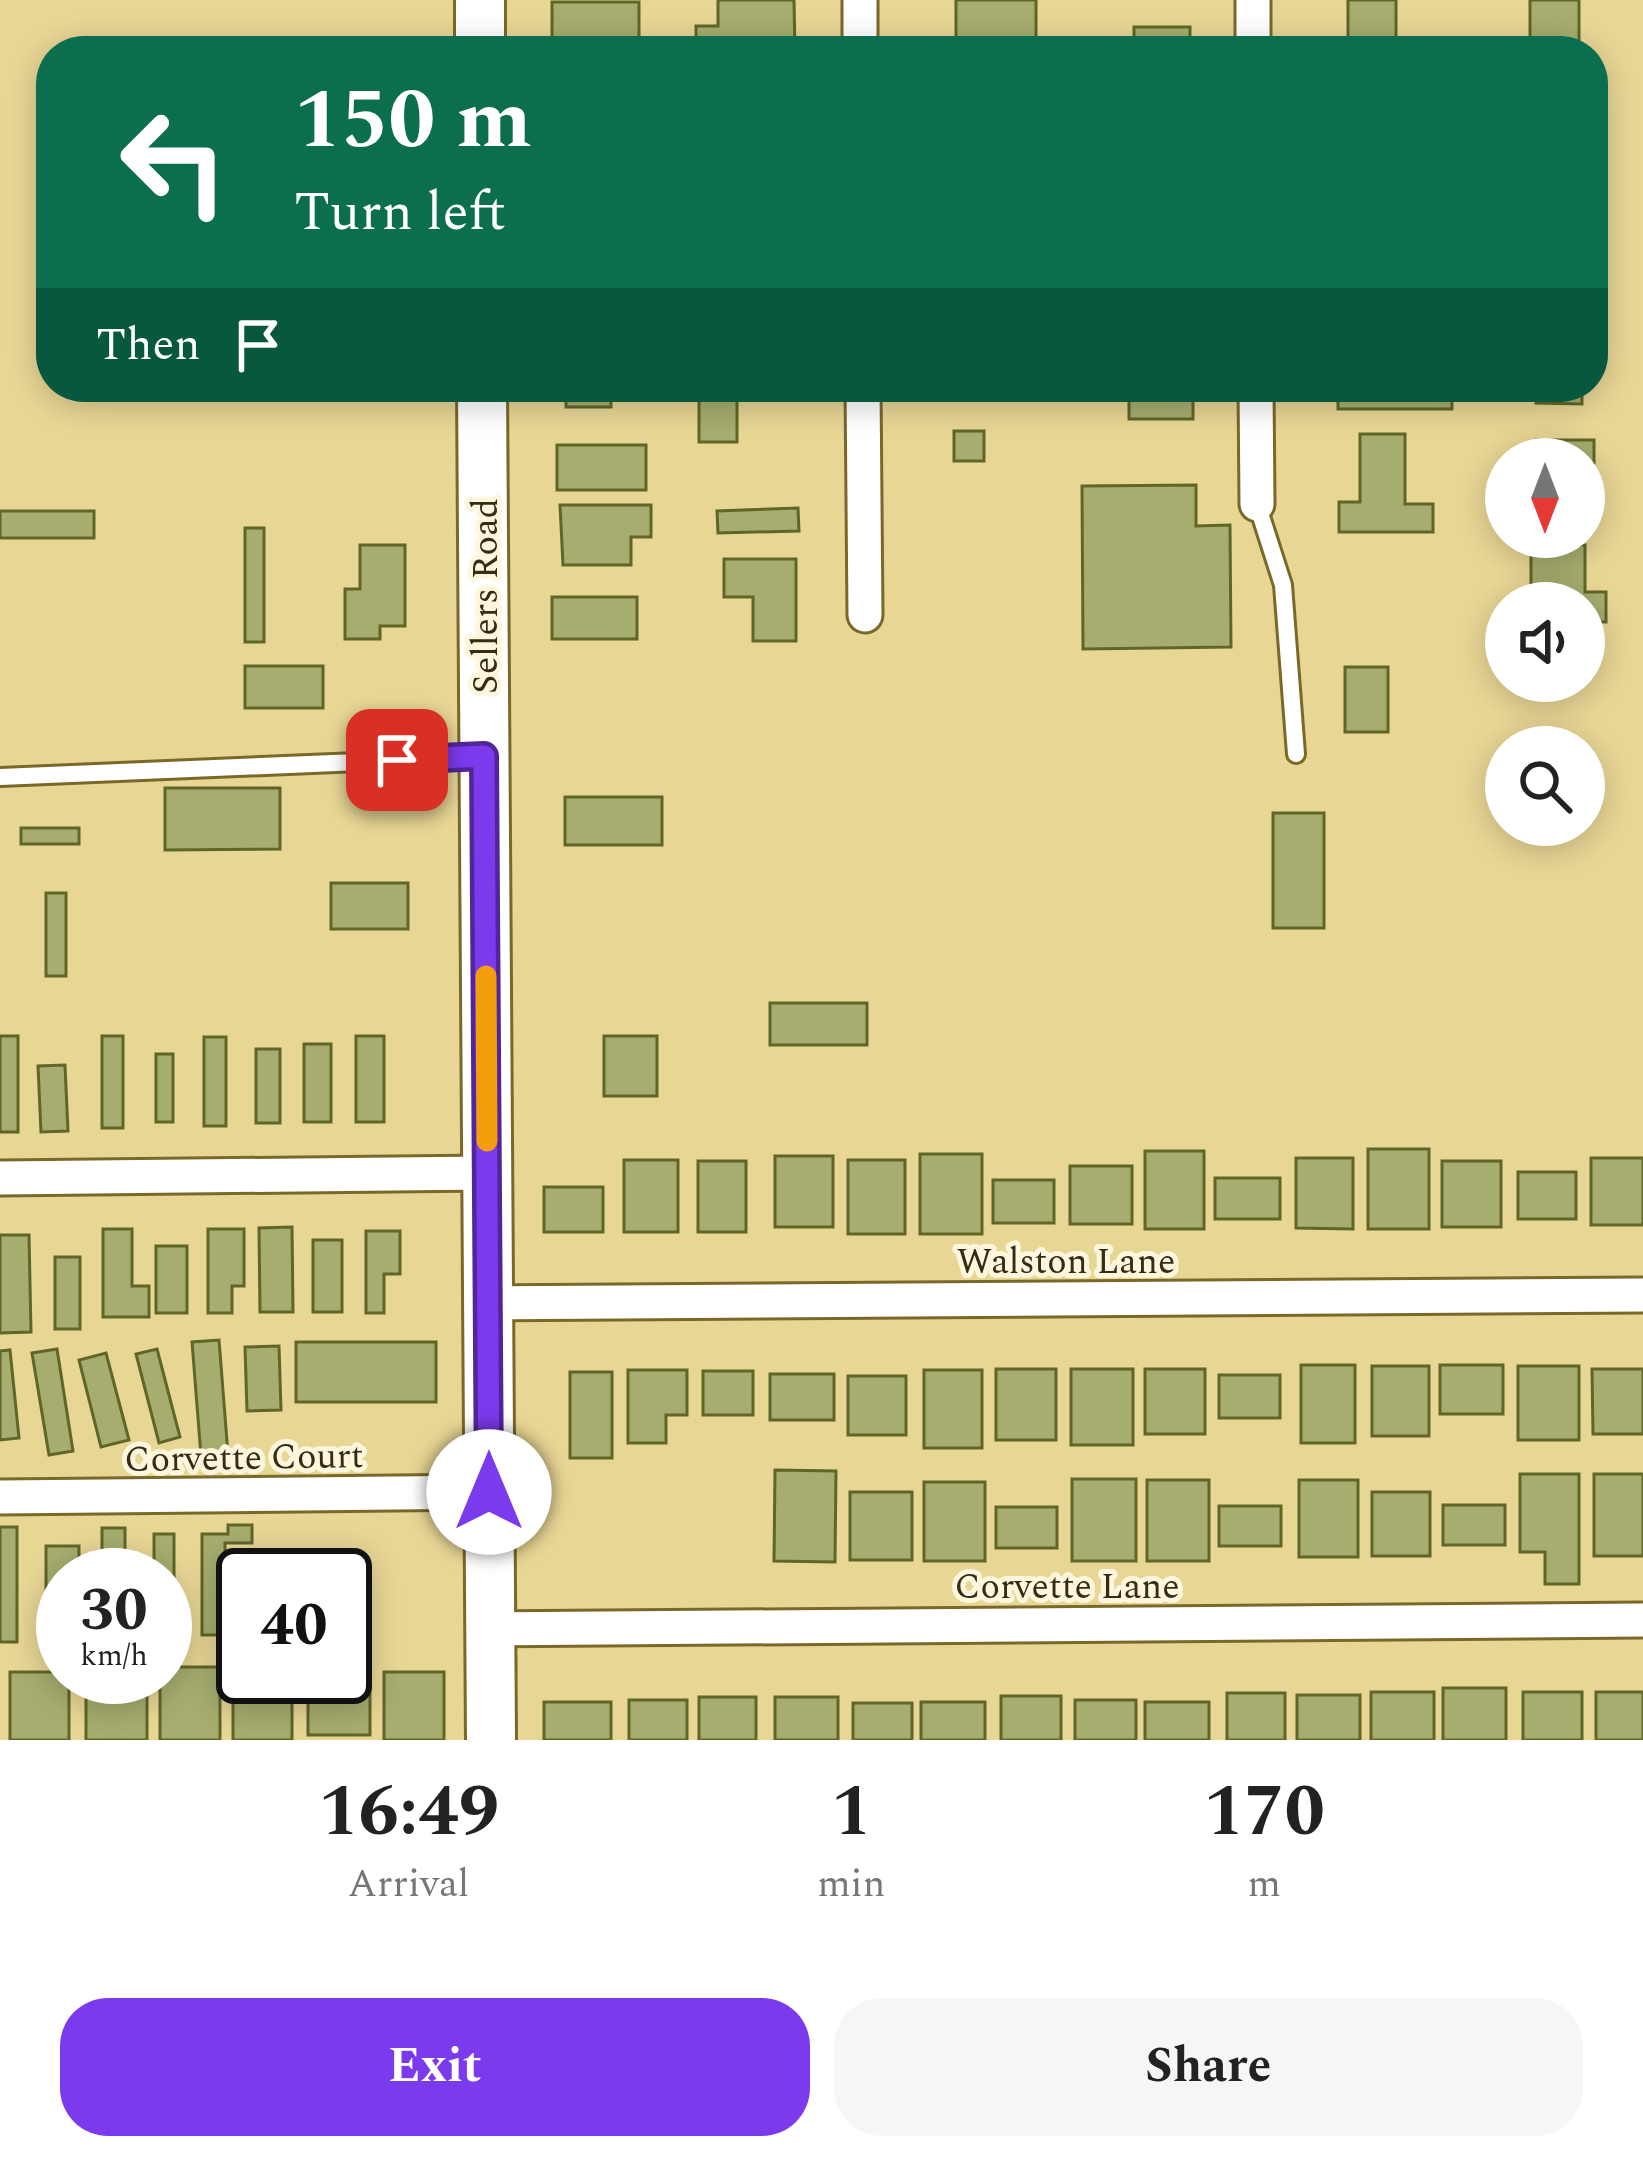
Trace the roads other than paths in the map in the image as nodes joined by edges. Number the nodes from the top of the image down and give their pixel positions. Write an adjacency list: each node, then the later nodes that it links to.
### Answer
1 (480, 0): 4 (street)
2 (860, 0): 5 (street)
3 (1252, 0): 6 (street)
4 (480, 36)
5 (860, 36)
6 (1253, 36)
7 (482, 402): 13 (street, Sellers Road)
8 (863, 402): 11 (street)
9 (1256, 402): 10 (street)
10 (1257, 504): 12 (lane)
11 (865, 615)
12 (1296, 754)
13 (484, 756): 14 (lane); 15 (street, Sellers Road)
14 (0, 778)
15 (488, 1173): 16 (street); 18 (street, Sellers Road)
16 (0, 1178)
17 (1643, 1294): 18 (street, Walston Lane)
18 (489, 1303): 19 (street, Sellers Road)
19 (489, 1492): 20 (street, Corvette Court); 22 (street, Sellers Road)
20 (0, 1497)
21 (1643, 1620): 22 (street, Corvette Lane)
22 (491, 1629): 23 (street, Sellers Road)
23 (491, 1740)

